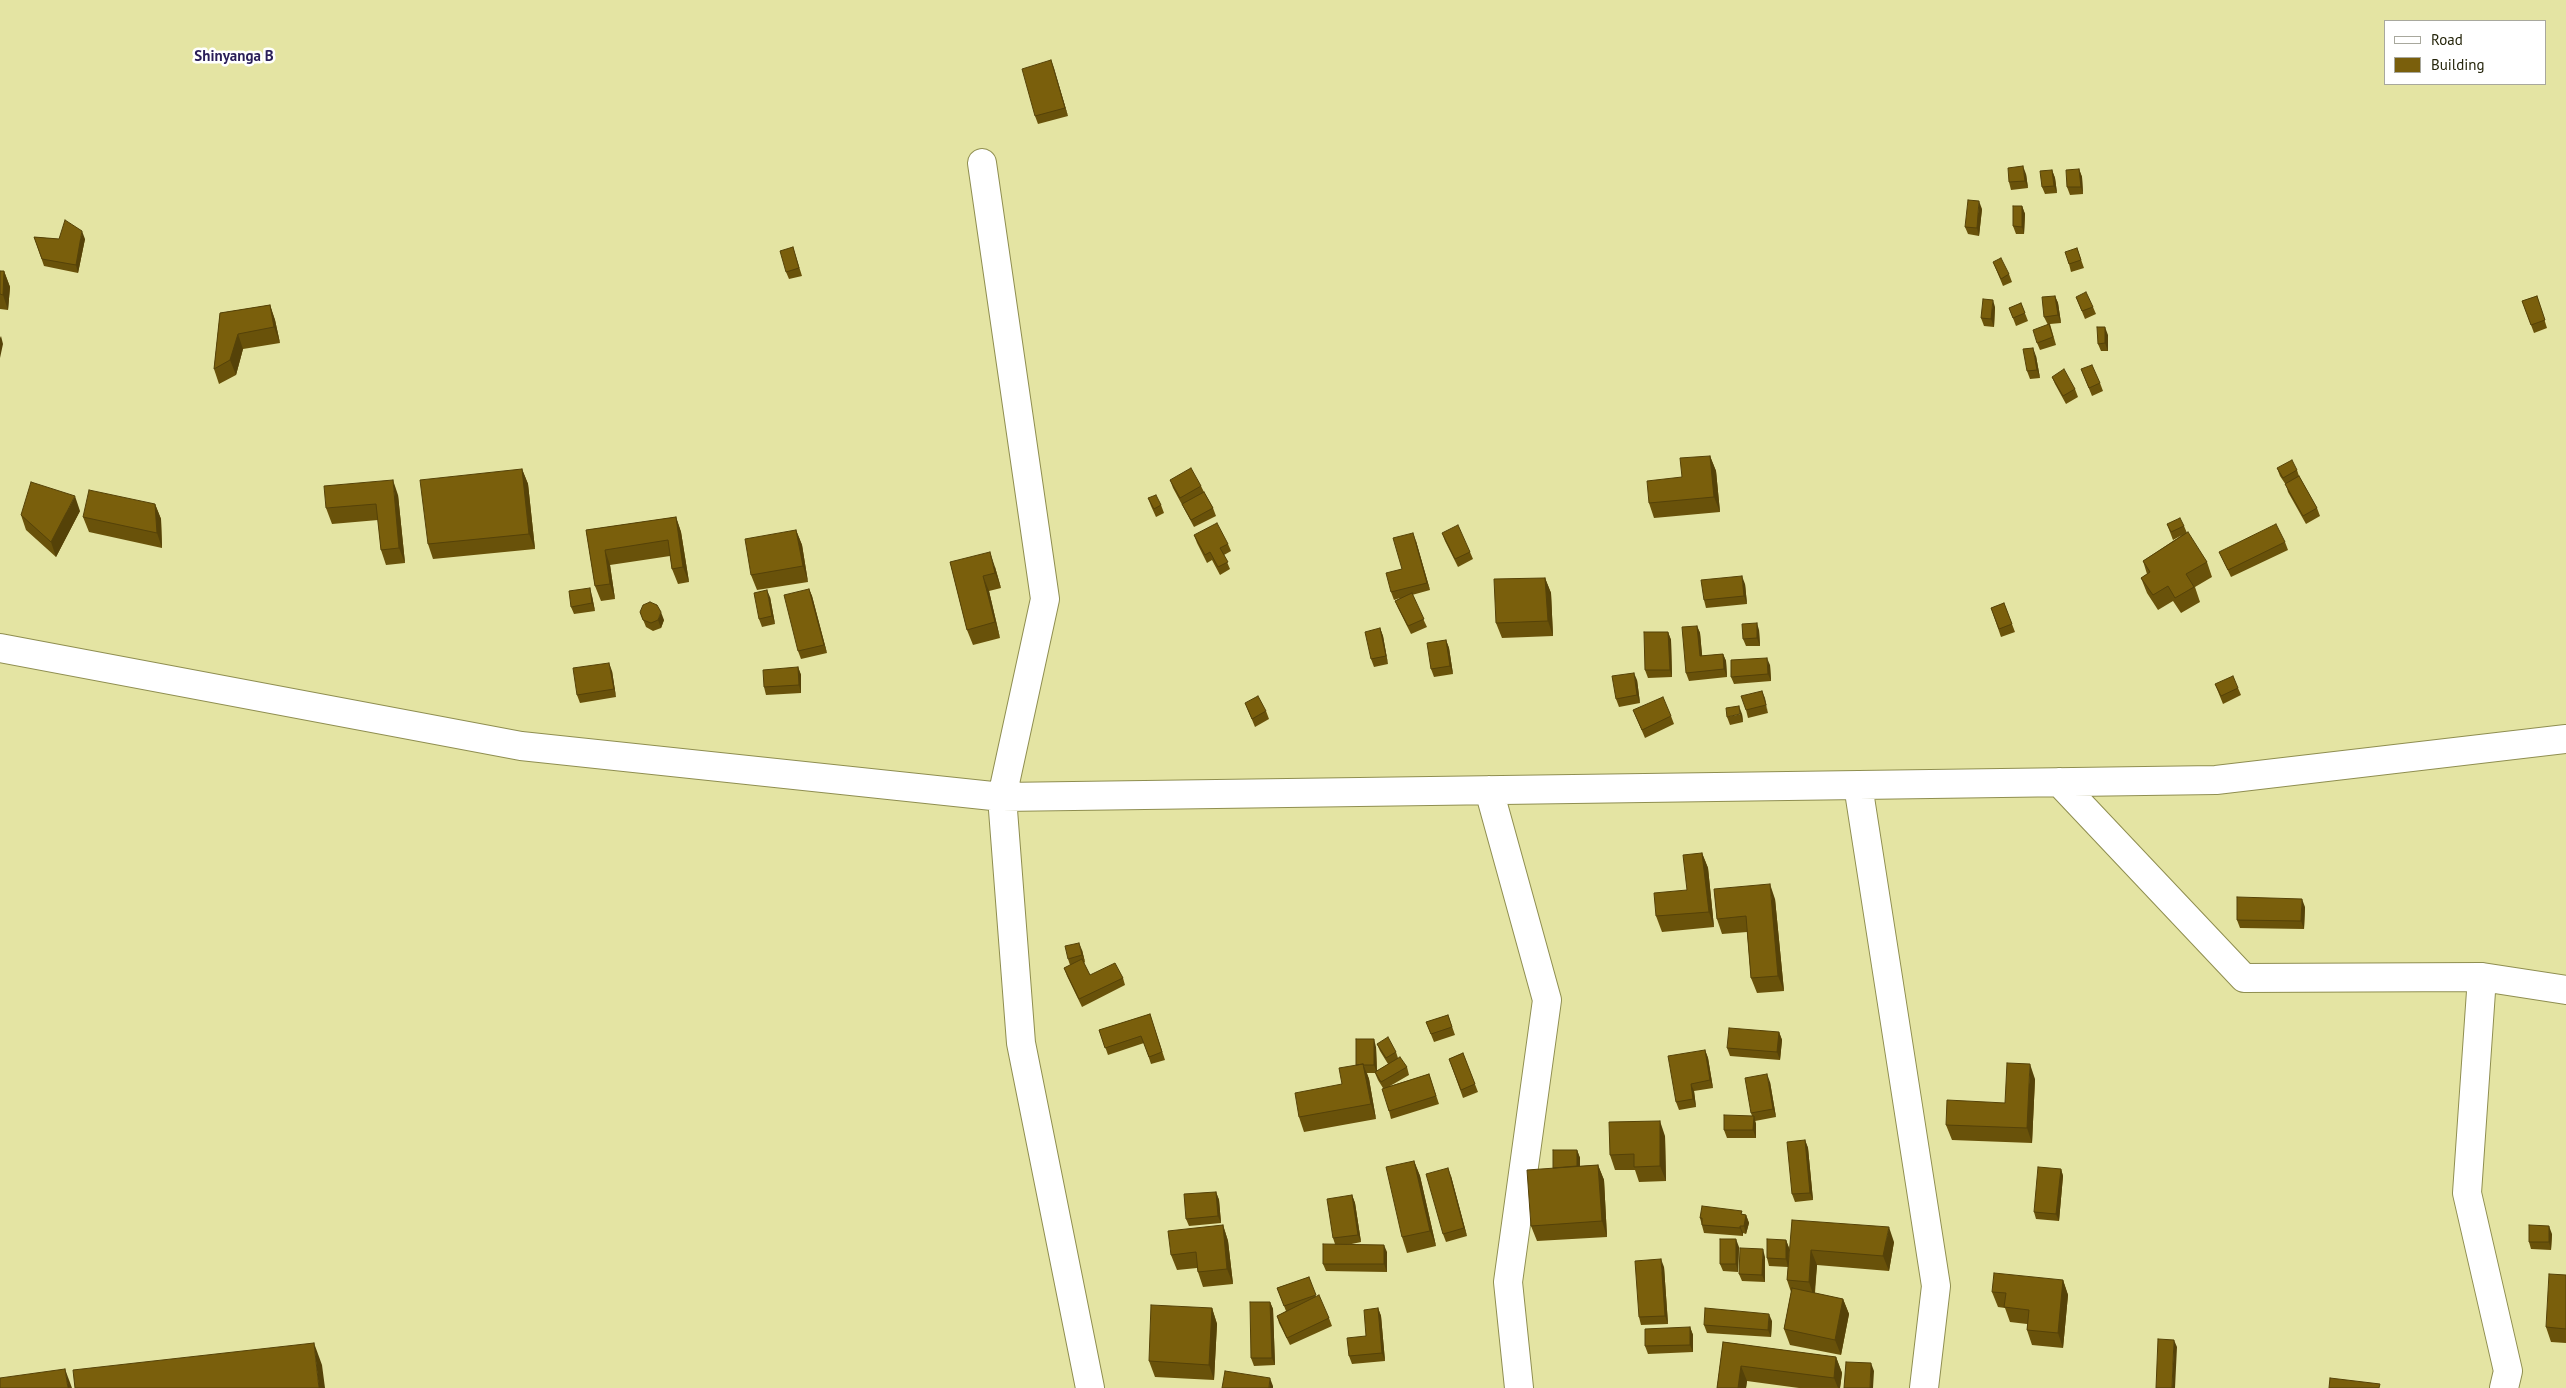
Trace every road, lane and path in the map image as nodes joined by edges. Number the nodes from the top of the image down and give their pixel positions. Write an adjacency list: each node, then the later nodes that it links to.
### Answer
1 (982, 163): 7 (street)
2 (0, 648): 7 (street)
3 (2566, 739): 4 (street)
4 (2059, 782): 5 (street); 8 (street)
5 (1858, 785): 6 (street); 12 (street)
6 (1489, 790): 7 (street); 11 (street)
7 (1002, 797): 10 (street)
8 (2482, 977): 9 (street); 13 (street)
9 (2566, 990)
10 (1090, 1388)
11 (1519, 1388)
12 (1924, 1388)
13 (2504, 1388)

